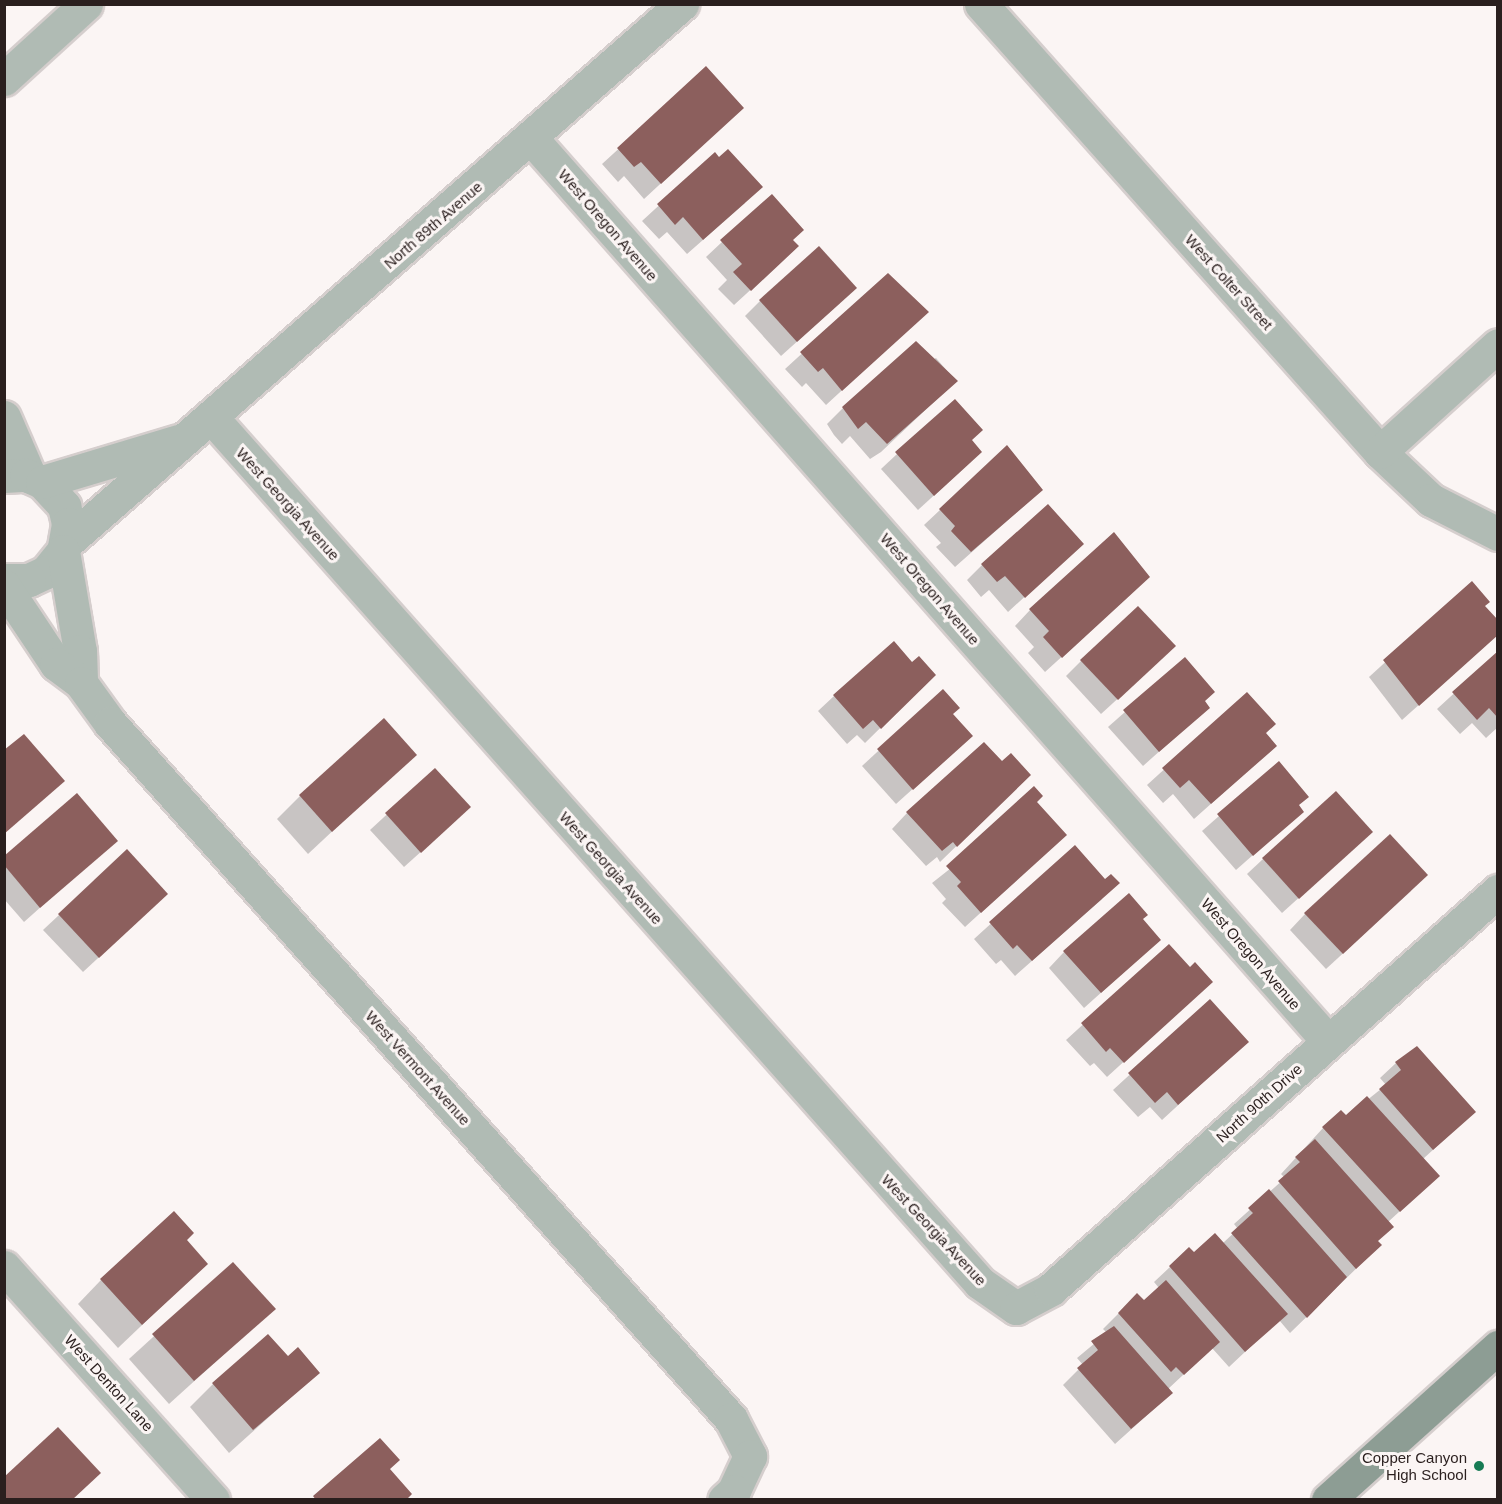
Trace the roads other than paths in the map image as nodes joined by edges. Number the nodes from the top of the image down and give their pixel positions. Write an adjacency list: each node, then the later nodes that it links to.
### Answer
1 (86, 4): 4 (street)
2 (681, 4): 5 (street, North 89th Avenue)
3 (981, 4): 10 (street, West Colter Street)
4 (4, 79)
5 (531, 138): 8 (street, North 89th Avenue); 18 (street, West Oregon Avenue)
6 (1497, 345): 10 (street)
7 (4, 417): 11 (street)
8 (213, 419): 9 (street, North 89th Avenue); 20 (street, West Georgia Avenue)
9 (181, 440): 11 (street, North 89th Avenue); 13 (street, North 89th Avenue)
10 (1380, 452): 12 (street, West Colter Street)
11 (26, 478): 13 (street)
12 (1497, 534)
13 (65, 547): 14 (street, North 89th Avenue); 16 (street)
14 (4, 580)
15 (4, 586): 16 (street, West Vermont Avenue)
16 (81, 684): 23 (street, West Vermont Avenue)
17 (1497, 891): 18 (street, North 90th Drive)
18 (1328, 1041): 20 (street, North 90th Drive)
19 (4, 1267): 22 (street, West Denton Lane)
20 (1016, 1308)
21 (1497, 1347): 24 (main road)
22 (213, 1500)
23 (724, 1500)
24 (1328, 1500)

